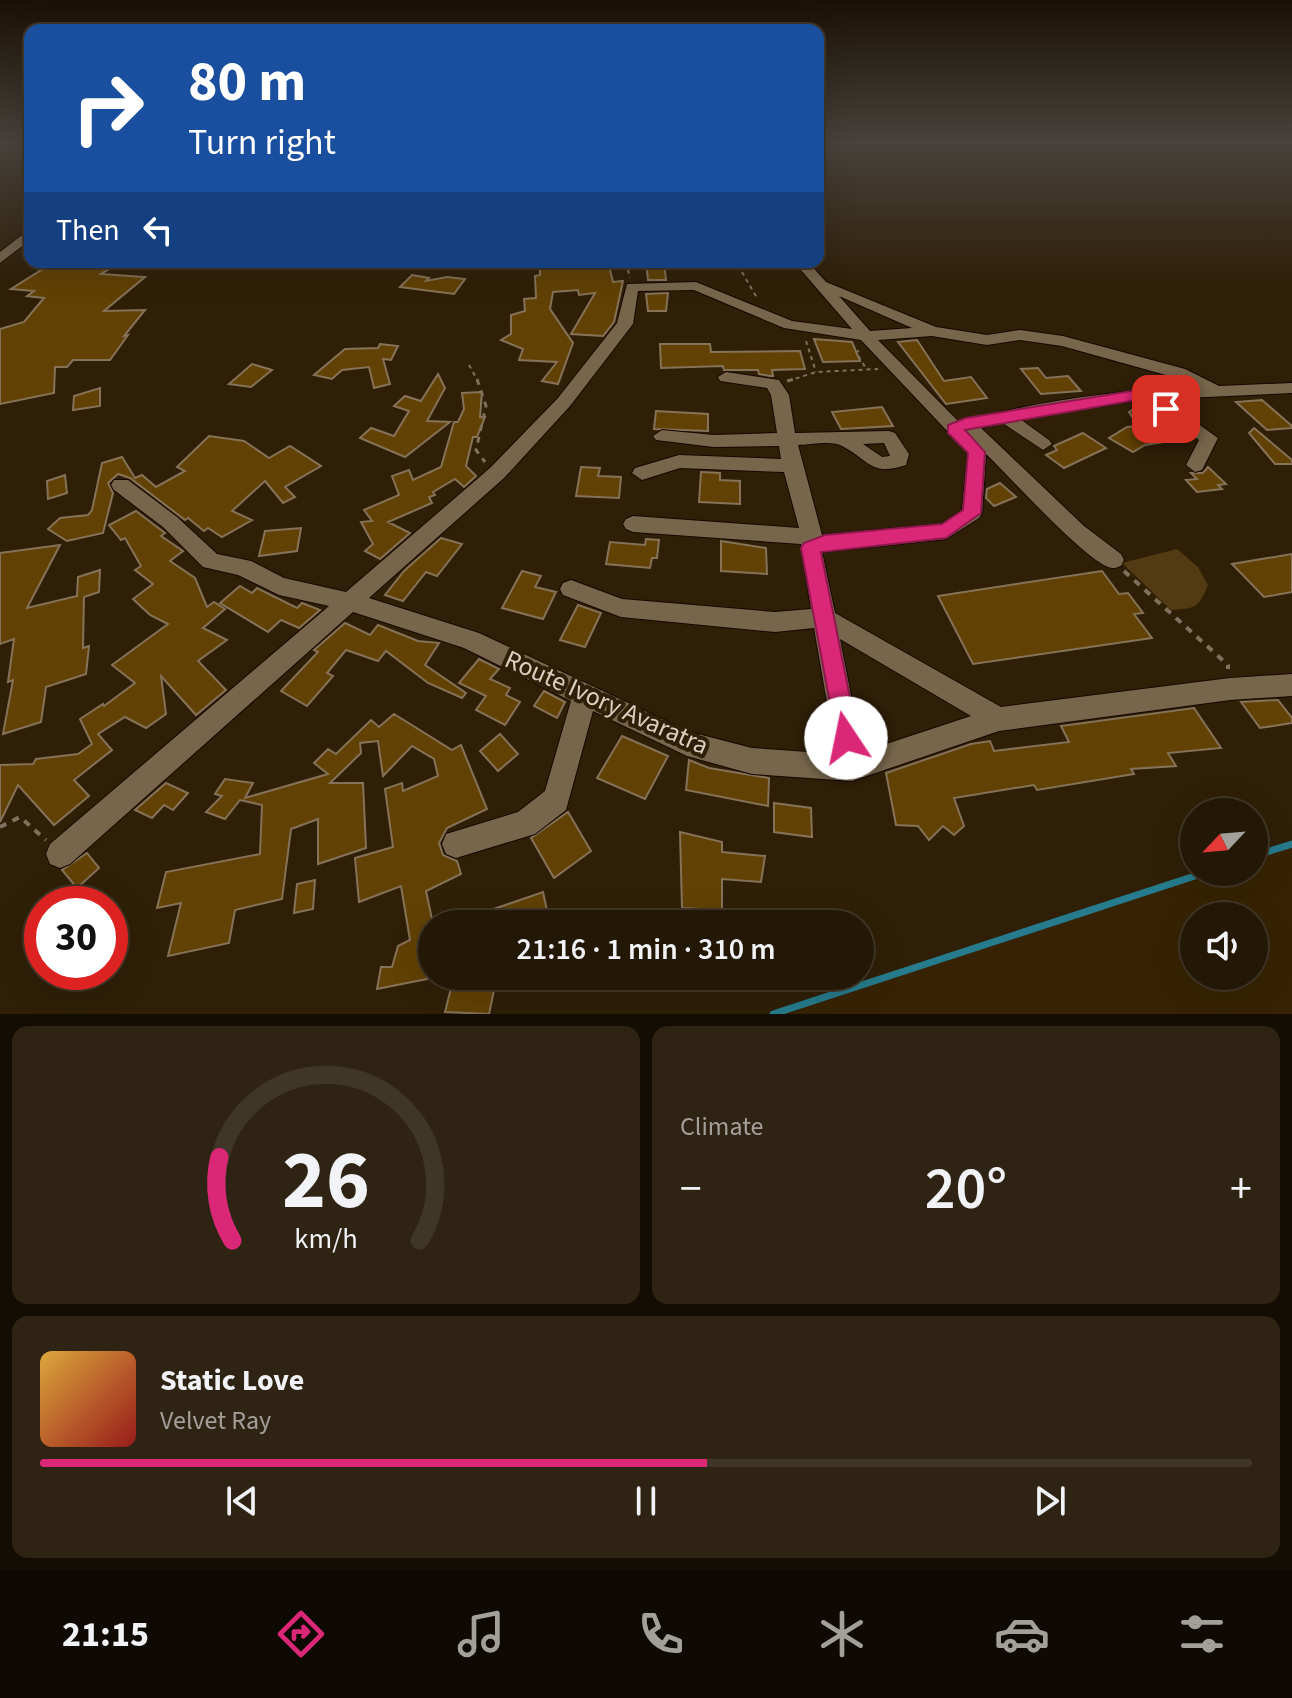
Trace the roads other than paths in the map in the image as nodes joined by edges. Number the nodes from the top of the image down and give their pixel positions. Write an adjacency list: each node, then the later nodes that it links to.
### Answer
1 (24, 238): 2 (street)
2 (0, 259)
3 (806, 268): 4 (street)
4 (821, 284): 5 (street); 6 (street)
5 (932, 331): 6 (street); 9 (street)
6 (866, 336): 12 (street); 25 (street)
7 (726, 377): 15 (street)
8 (1292, 388): 9 (street)
9 (1216, 391): 10 (street)
10 (1144, 394): 11 (street); 17 (street)
11 (1004, 416): 12 (street); 16 (street)
12 (960, 426): 22 (street); 23 (street)
13 (662, 436): 15 (street)
14 (843, 438): 15 (street)
15 (788, 441): 18 (street)
16 (1043, 444)
17 (1195, 465)
18 (792, 466): 19 (street); 22 (street)
19 (642, 473)
20 (121, 485): 25 (street, Route Ivory Avaratra)
21 (633, 524): 22 (street)
22 (811, 542): 26 (street)
23 (1113, 560)
24 (571, 589): 26 (street)
25 (351, 602): 28 (street, Route Ivory Avaratra); 32 (street)
26 (823, 618): 29 (street); 30 (street)
27 (1292, 685): 29 (street, Route Ivory Avaratra)
28 (586, 693): 30 (street, Route Ivory Avaratra); 31 (street)
29 (999, 719): 30 (street, Route Ivory Avaratra)
30 (852, 768)
31 (456, 844)
32 (60, 854)

